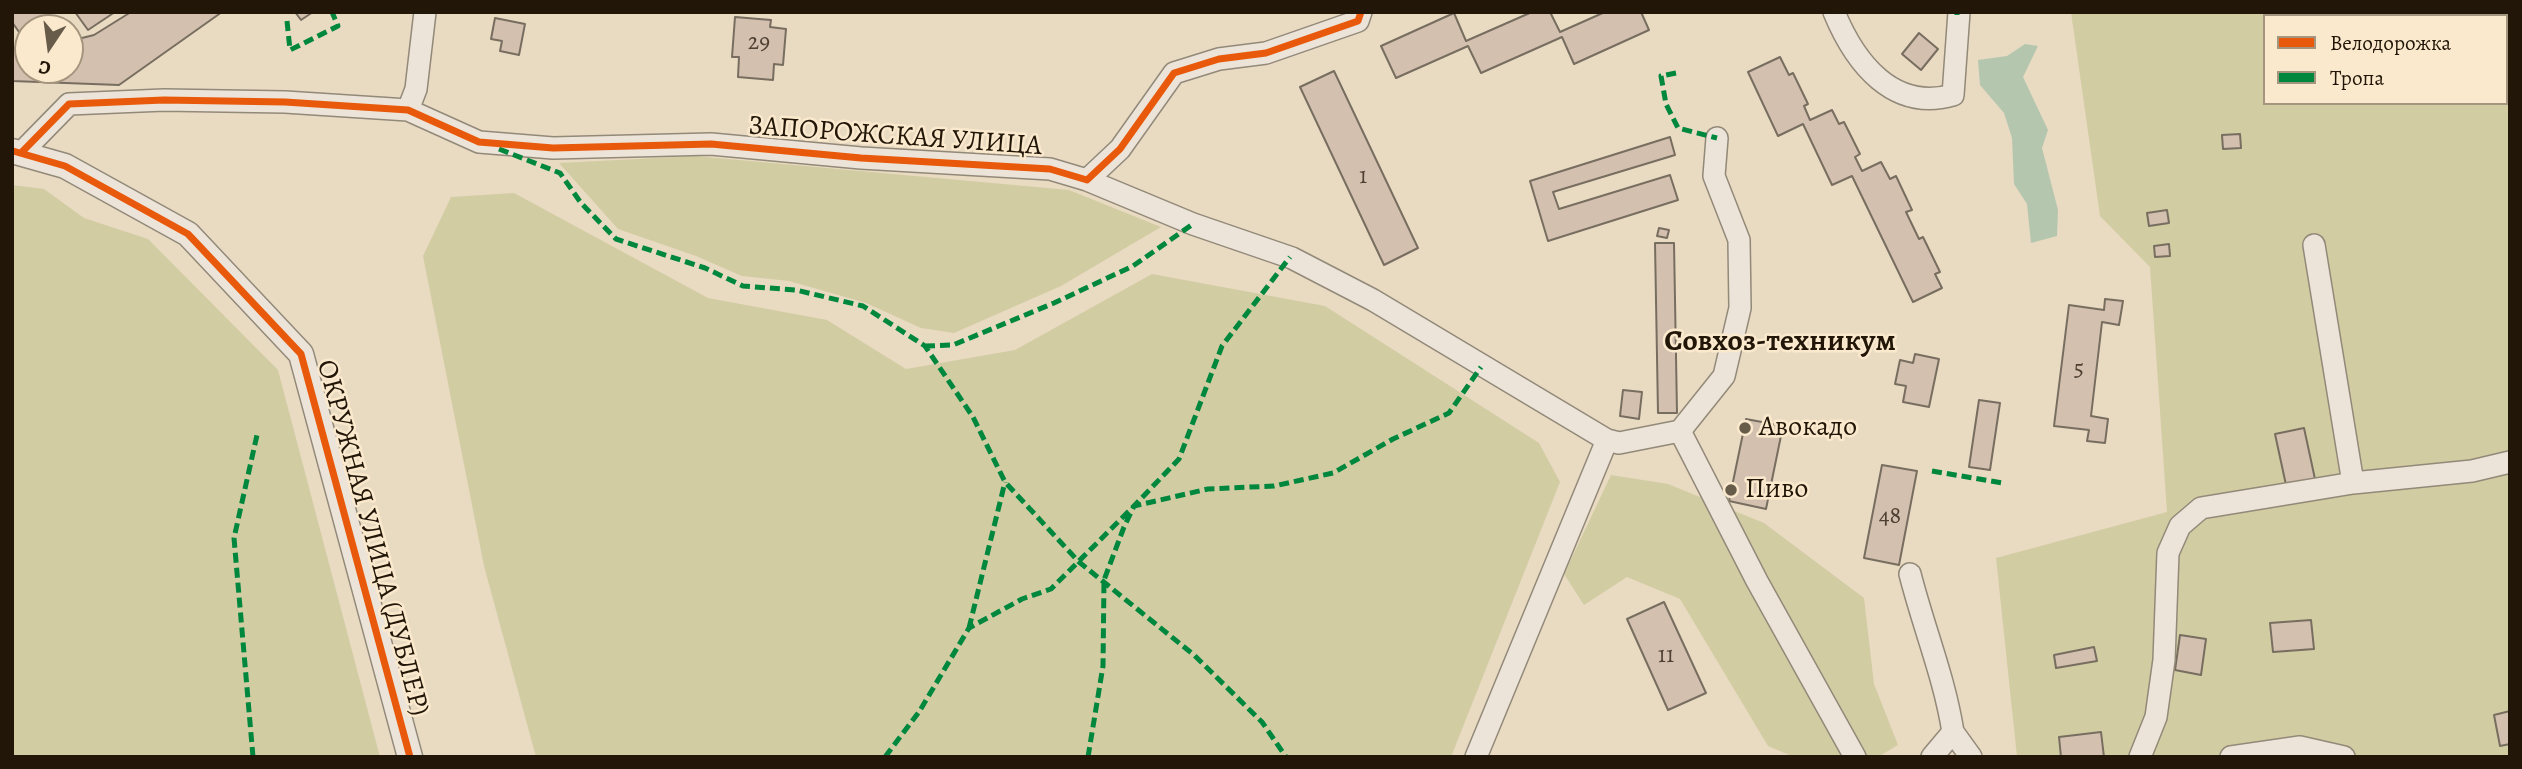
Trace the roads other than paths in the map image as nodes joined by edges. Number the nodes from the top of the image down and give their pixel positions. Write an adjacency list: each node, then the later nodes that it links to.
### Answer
1 (425, 12): 5 (street)
2 (1361, 12): 8 (street)
3 (1834, 12): 4 (street)
4 (1959, 12)
5 (408, 110): 7 (street); 8 (street, ЗАПОРОЖСКАЯ УЛИЦА)
6 (1717, 138): 10 (street)
7 (17, 152): 17 (street, ОКРУЖНАЯ УЛИЦА (ДУБЛЕР))
8 (1087, 180): 11 (street, ЗАПОРОЖСКАЯ УЛИЦА)
9 (2314, 245): 13 (street)
10 (1680, 431): 11 (street); 19 (street)
11 (1607, 440): 18 (street)
12 (2510, 462): 13 (street)
13 (2353, 483): 22 (street)
14 (1910, 575): 15 (street)
15 (1953, 732): 20 (street); 21 (street)
16 (2257, 754): 23 (street); 24 (street)
17 (410, 757)
18 (1476, 757)
19 (1855, 757)
20 (1932, 757)
21 (1971, 757)
22 (2140, 757)
23 (2231, 757)
24 (2344, 757)

